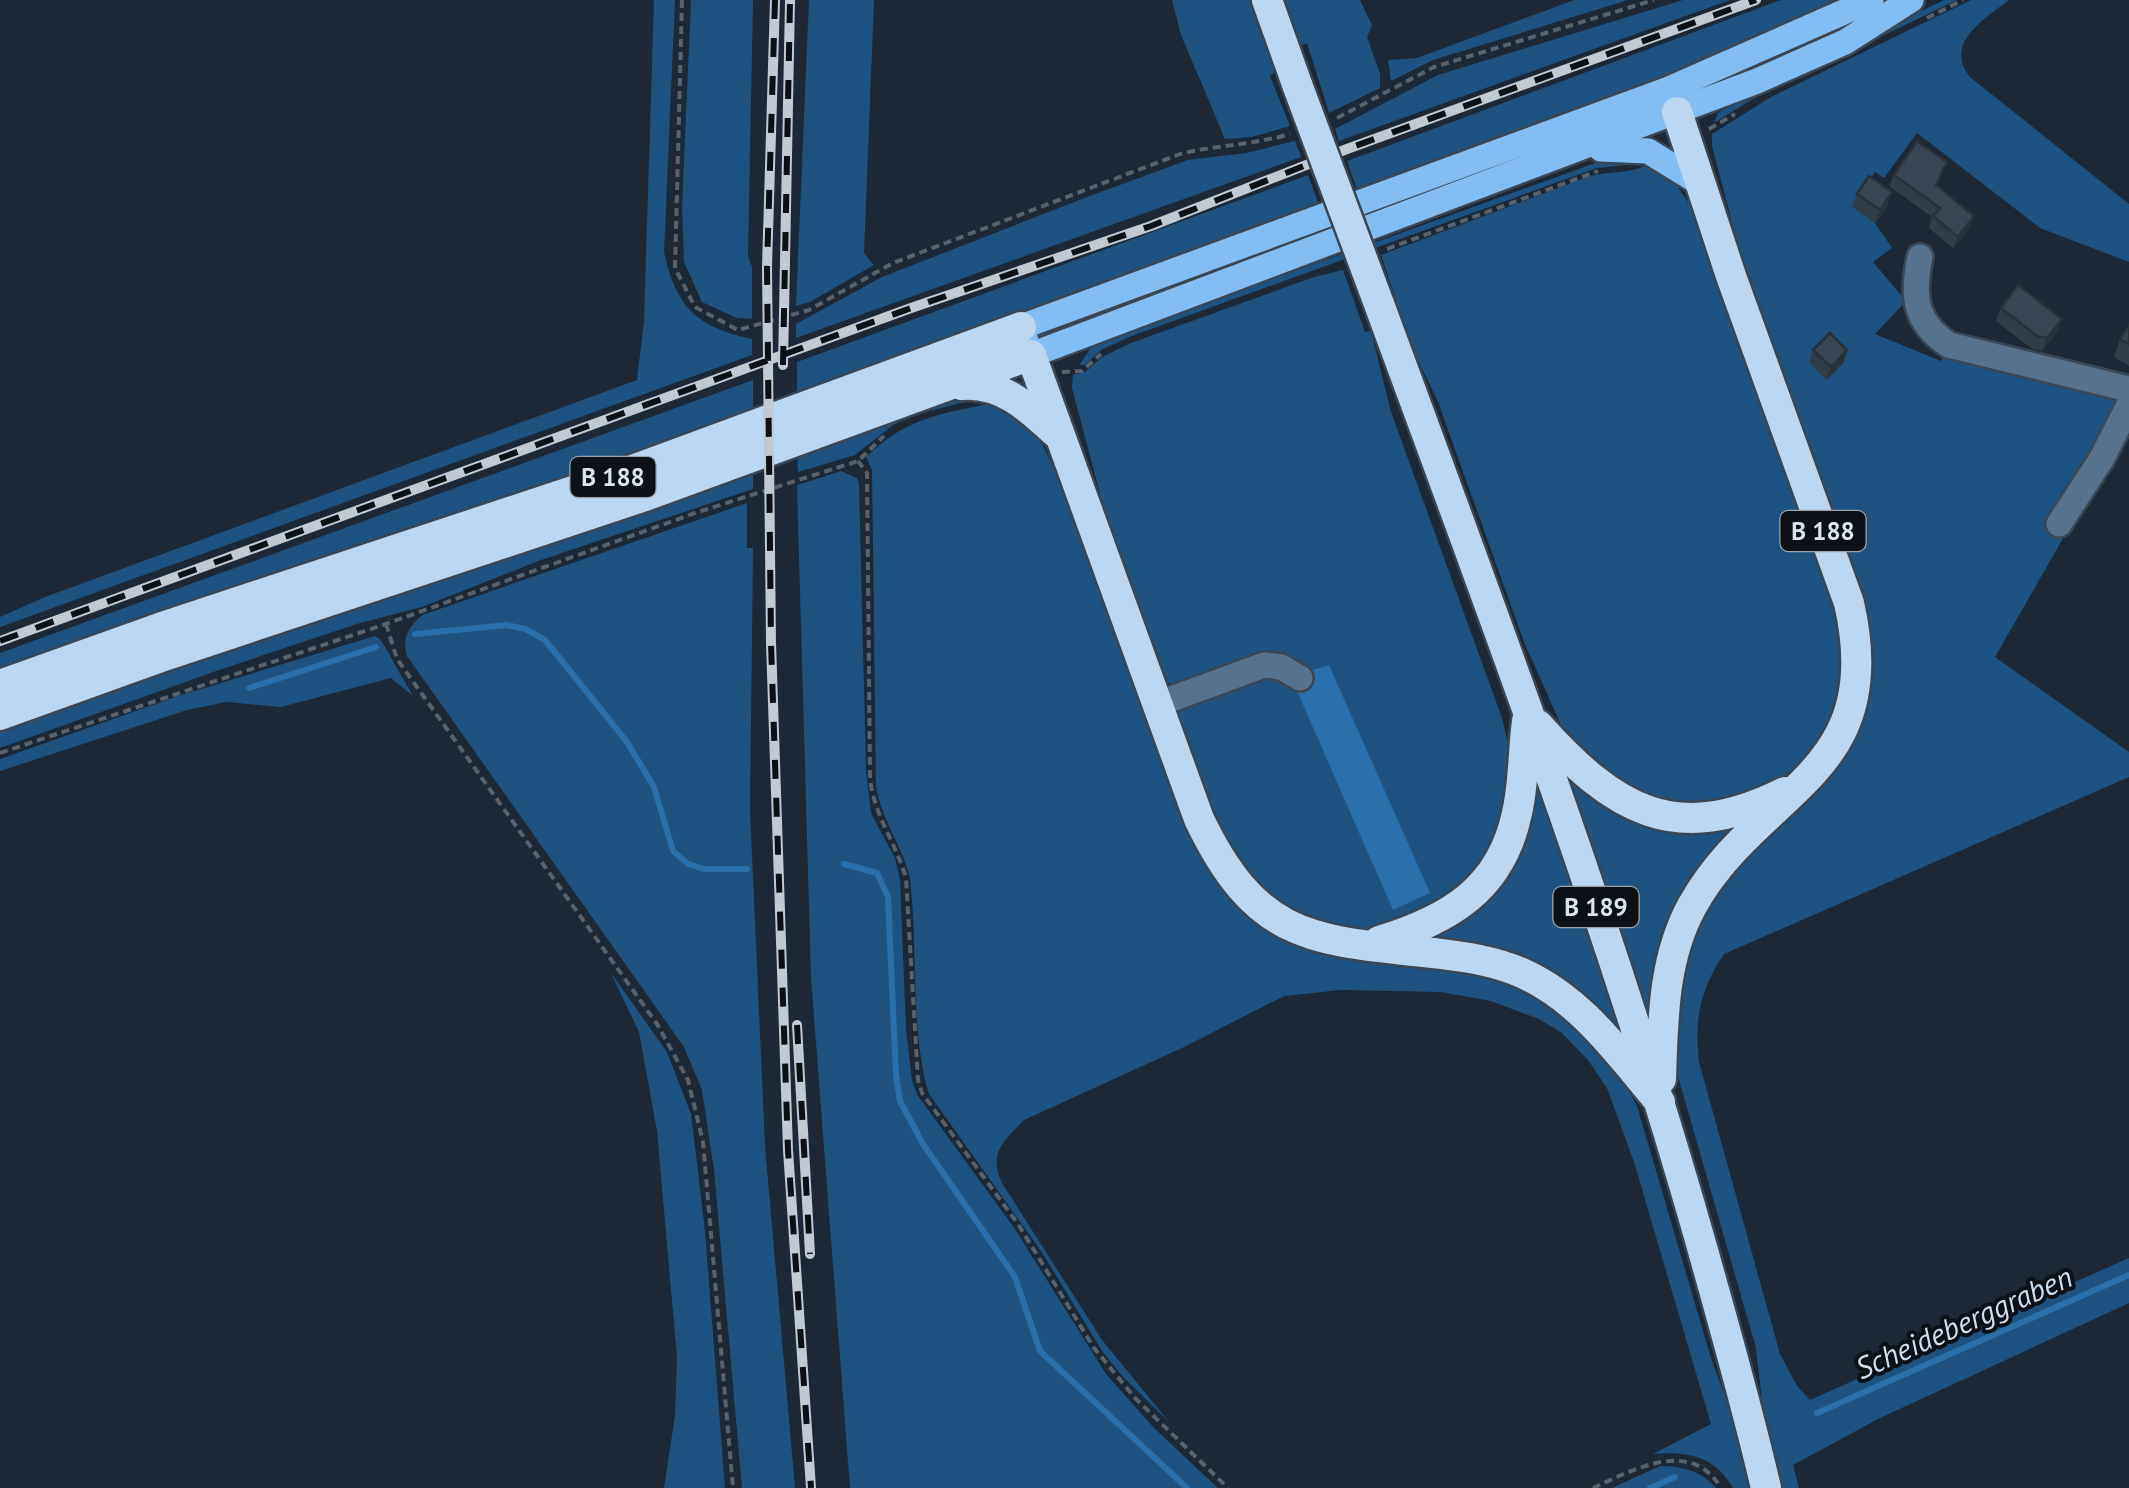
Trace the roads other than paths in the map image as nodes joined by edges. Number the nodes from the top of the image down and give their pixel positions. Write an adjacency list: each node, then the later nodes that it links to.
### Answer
1 (1266, 0): 17 (highway, B 188, bridge)
2 (1871, 0): 4 (main road)
3 (1911, 0): 4 (main road)
4 (1675, 107): 5 (main road, B 188); 6 (highway); 8 (main road, B 188)
5 (1580, 150): 6 (main road, B 188); 8 (main road, B 188)
6 (1700, 184): 19 (highway, B 188)
7 (1920, 256): 10 (street)
8 (1026, 341): 9 (highway, B 188); 12 (highway, B 188); 15 (highway, B 188)
9 (946, 386): 12 (highway); 18 (highway, B 188)
10 (2129, 389)
11 (2129, 405): 13 (street)
12 (1061, 438): 16 (highway, B 188)
13 (2059, 524)
14 (1300, 678): 16 (street)
15 (0, 685)
16 (1158, 704): 20 (highway, B 188)
17 (1528, 713): 19 (highway, B 188); 20 (highway, B 188); 21 (highway, B 189)
18 (0, 715)
19 (1805, 781): 21 (highway)
20 (1366, 946): 21 (highway)
21 (1660, 1102): 22 (highway, B 189)
22 (1766, 1488)

